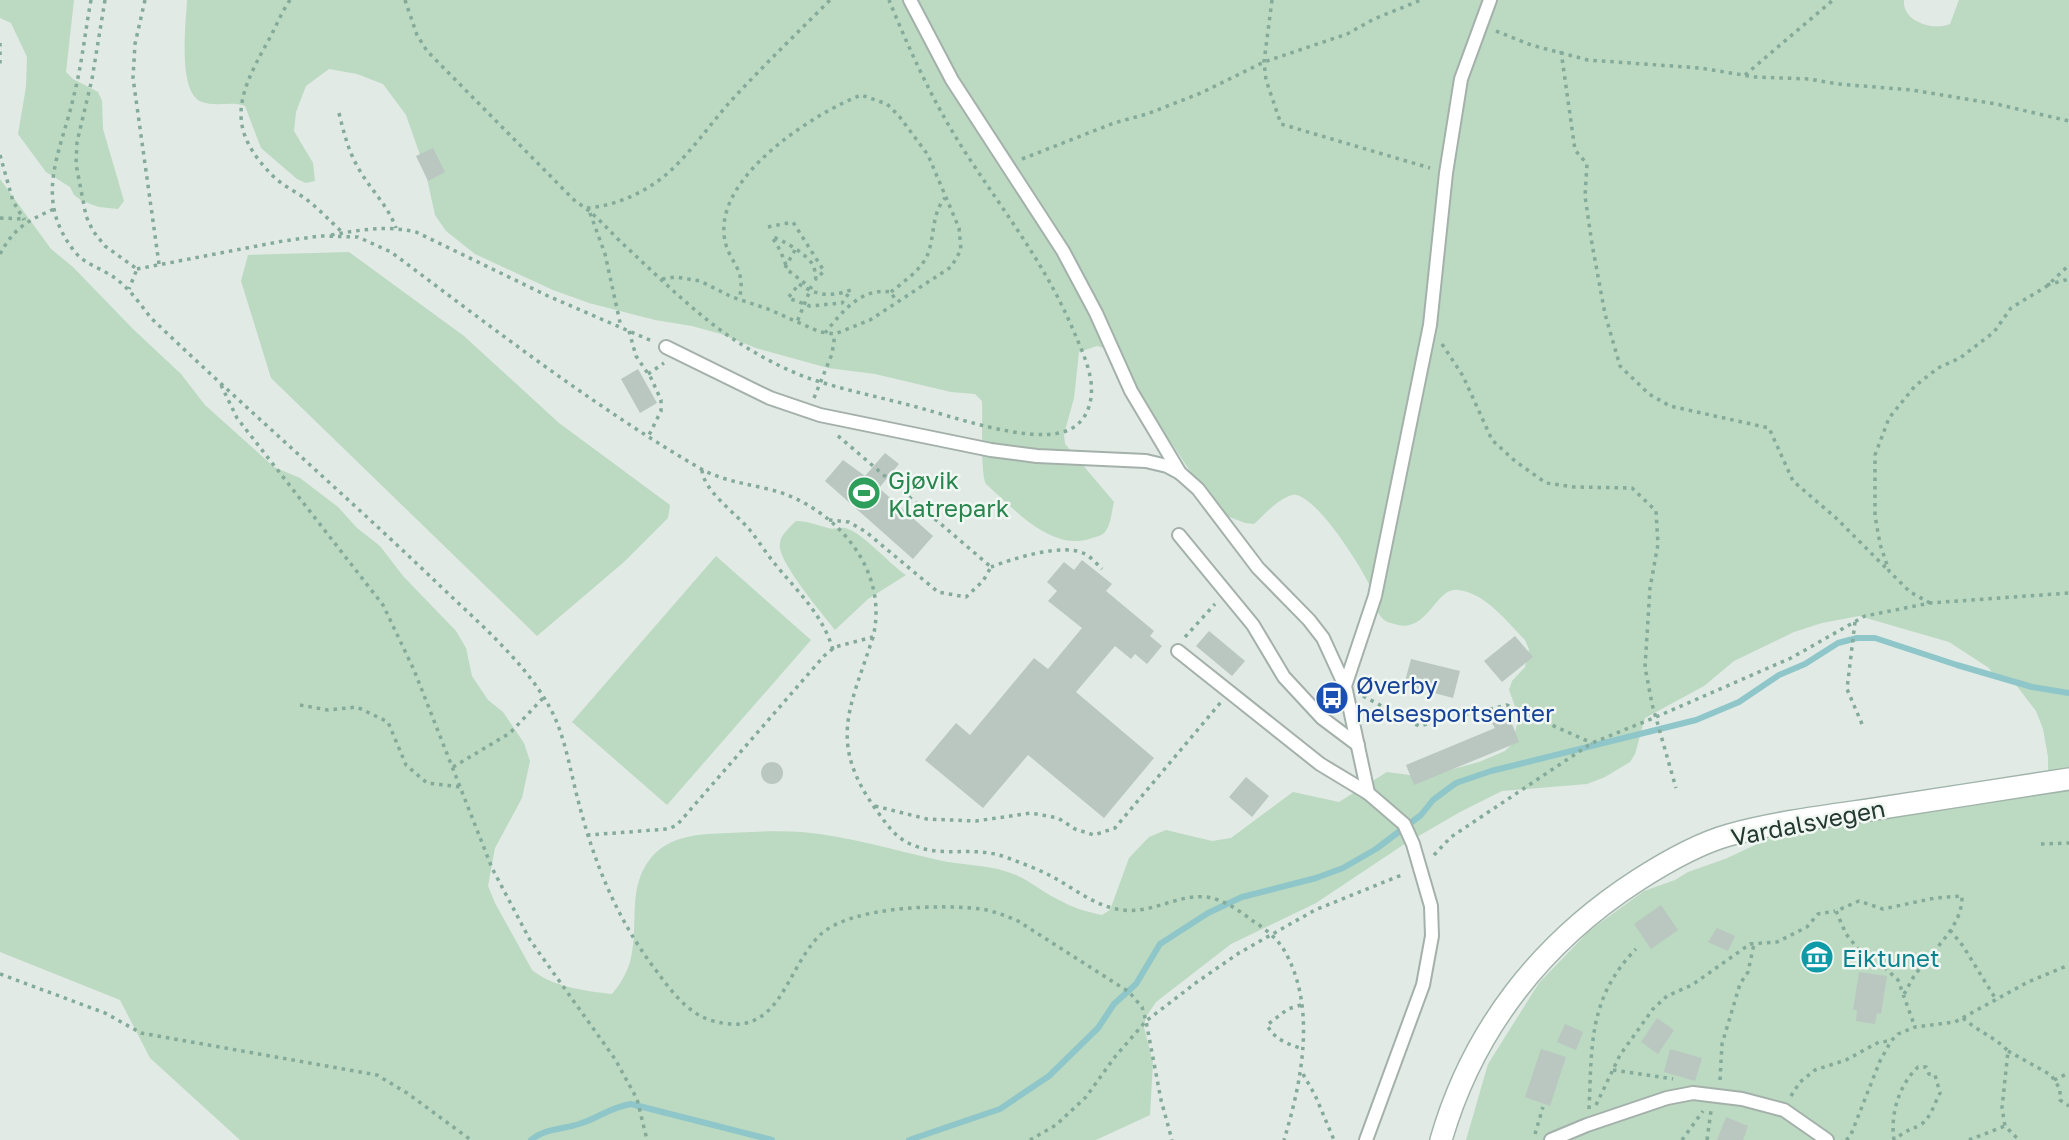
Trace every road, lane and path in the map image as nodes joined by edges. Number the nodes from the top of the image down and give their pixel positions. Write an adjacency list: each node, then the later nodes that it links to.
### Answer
1 (91, 0): 26 (path)
2 (105, 0): 40 (path)
3 (145, 0): 37 (path)
4 (290, 0): 32 (path)
5 (405, 0): 25 (path)
6 (830, 0): 25 (path)
7 (888, 0): 57 (path)
8 (910, 0): 22 (lane)
9 (1272, 0): 16 (path)
10 (1421, 0): 16 (path)
11 (1490, 0): 13 (lane)
12 (1833, 0): 18 (path)
13 (1480, 28): 15 (path); 23 (lane)
14 (0, 43): 17 (path)
15 (1561, 51): 18 (path); 67 (path)
16 (1264, 62): 22 (path); 23 (path)
17 (0, 67)
18 (1745, 75): 20 (path)
19 (339, 113): 31 (path)
20 (2069, 121)
21 (0, 155): 29 (path)
22 (1008, 166): 62 (lane)
23 (1446, 173): 51 (lane)
24 (945, 198): 46 (path); 47 (path); 48 (path)
25 (587, 208): 41 (path); 52 (path)
26 (54, 209): 27 (path); 44 (path)
27 (36, 217): 29 (path); 36 (path)
28 (0, 218): 29 (path)
29 (24, 220)
30 (768, 227): 35 (path)
31 (396, 228): 32 (path); 52 (path)
32 (342, 233): 33 (path); 34 (path)
33 (320, 236): 34 (path); 37 (path)
34 (349, 237): 60 (path)
35 (795, 250): 38 (path); 38 (path)
36 (0, 254)
37 (159, 264): 40 (path)
38 (786, 265): 45 (path)
39 (2069, 265): 43 (path)
40 (137, 269): 44 (path)
41 (662, 279): 47 (path); 57 (path)
42 (2069, 279): 43 (path)
43 (2047, 286): 67 (path)
44 (128, 289): 58 (path)
45 (809, 292): 49 (path); 49 (path); 49 (path)
46 (891, 292): 48 (path); 54 (path)
47 (739, 299): 50 (path)
48 (896, 302): 55 (path)
49 (804, 303): 50 (path)
50 (797, 322): 54 (path)
51 (1430, 325): 75 (lane); 79 (path)
52 (621, 328): 53 (path)
53 (629, 331): 56 (path); 60 (path)
54 (825, 333): 55 (path)
55 (835, 334): 57 (path)
56 (666, 347): 59 (lane)
57 (822, 382): 59 (path)
58 (220, 383): 77 (path); 83 (path)
59 (815, 413): 62 (lane); 65 (path)
60 (648, 437): 61 (path)
61 (702, 470): 63 (path); 73 (path)
62 (1180, 473): 75 (lane)
63 (829, 520): 65 (path); 72 (path)
64 (1179, 535): 68 (lane)
65 (990, 567): 66 (path)
66 (1102, 569)
67 (1889, 571): 70 (path)
68 (1226, 593): 74 (path); 82 (lane)
69 (2069, 593): 70 (path)
70 (1930, 603): 71 (path)
71 (1855, 622): 79 (path); 80 (path)
72 (873, 637): 73 (path); 88 (path)
73 (832, 650): 89 (path)
74 (1178, 652): 76 (lane)
75 (1345, 686): 81 (path); 82 (lane)
76 (1228, 692): 87 (lane); 88 (path)
77 (544, 697): 83 (path); 89 (path)
78 (300, 705): 85 (path)
79 (1656, 718): 81 (path); 86 (path)
80 (1861, 724)
81 (1592, 743): 92 (path)
82 (1358, 745): 87 (lane)
83 (453, 767): 85 (path)
84 (2069, 779): 127 (main road, Vardalsvegen)
85 (461, 787): 121 (path)
86 (1676, 788)
87 (1368, 793): 92 (lane)
88 (873, 806): 95 (path)
89 (588, 835): 104 (path)
90 (2041, 844): 91 (path)
91 (2069, 844)
92 (1421, 868): 95 (path); 126 (lane)
93 (1836, 911): 94 (path); 96 (path); 100 (path)
94 (1950, 930): 100 (path); 101 (path)
95 (1270, 935): 102 (path); 104 (path)
96 (1754, 944): 109 (path); 114 (path)
97 (1636, 949): 109 (path)
98 (2069, 965): 101 (path)
99 (0, 974): 120 (path)
100 (1904, 994): 105 (path)
101 (1997, 1001): 103 (path)
102 (1301, 1005): 107 (path); 107 (path)
103 (1963, 1018): 105 (path); 108 (path)
104 (1146, 1021): 122 (path); 123 (path)
105 (1914, 1027): 106 (path)
106 (1891, 1041): 117 (path); 119 (path)
107 (1303, 1049): 110 (path)
108 (2008, 1051): 112 (path); 118 (path)
109 (1613, 1070): 113 (path)
110 (1301, 1073): 124 (path); 125 (path)
111 (2069, 1073): 112 (path)
112 (2054, 1080): 115 (path)
113 (1682, 1082)
114 (1713, 1095): 117 (lane); 129 (lane); 130 (path); 131 (path)
115 (2069, 1106)
116 (1543, 1107): 128 (path)
117 (1784, 1110): 132 (lane)
118 (2005, 1126): 135 (path); 136 (path)
119 (1848, 1138): 133 (path)
120 (471, 1140)
121 (647, 1140)
122 (1030, 1140)
123 (1172, 1140)
124 (1284, 1140)
125 (1334, 1140)
126 (1366, 1140)
127 (1441, 1140)
128 (1536, 1140)
129 (1551, 1140)
130 (1682, 1140)
131 (1707, 1140)
132 (1827, 1140)
133 (1855, 1140)
134 (1894, 1140): 134 (path)
135 (1969, 1140)
136 (2020, 1140)

